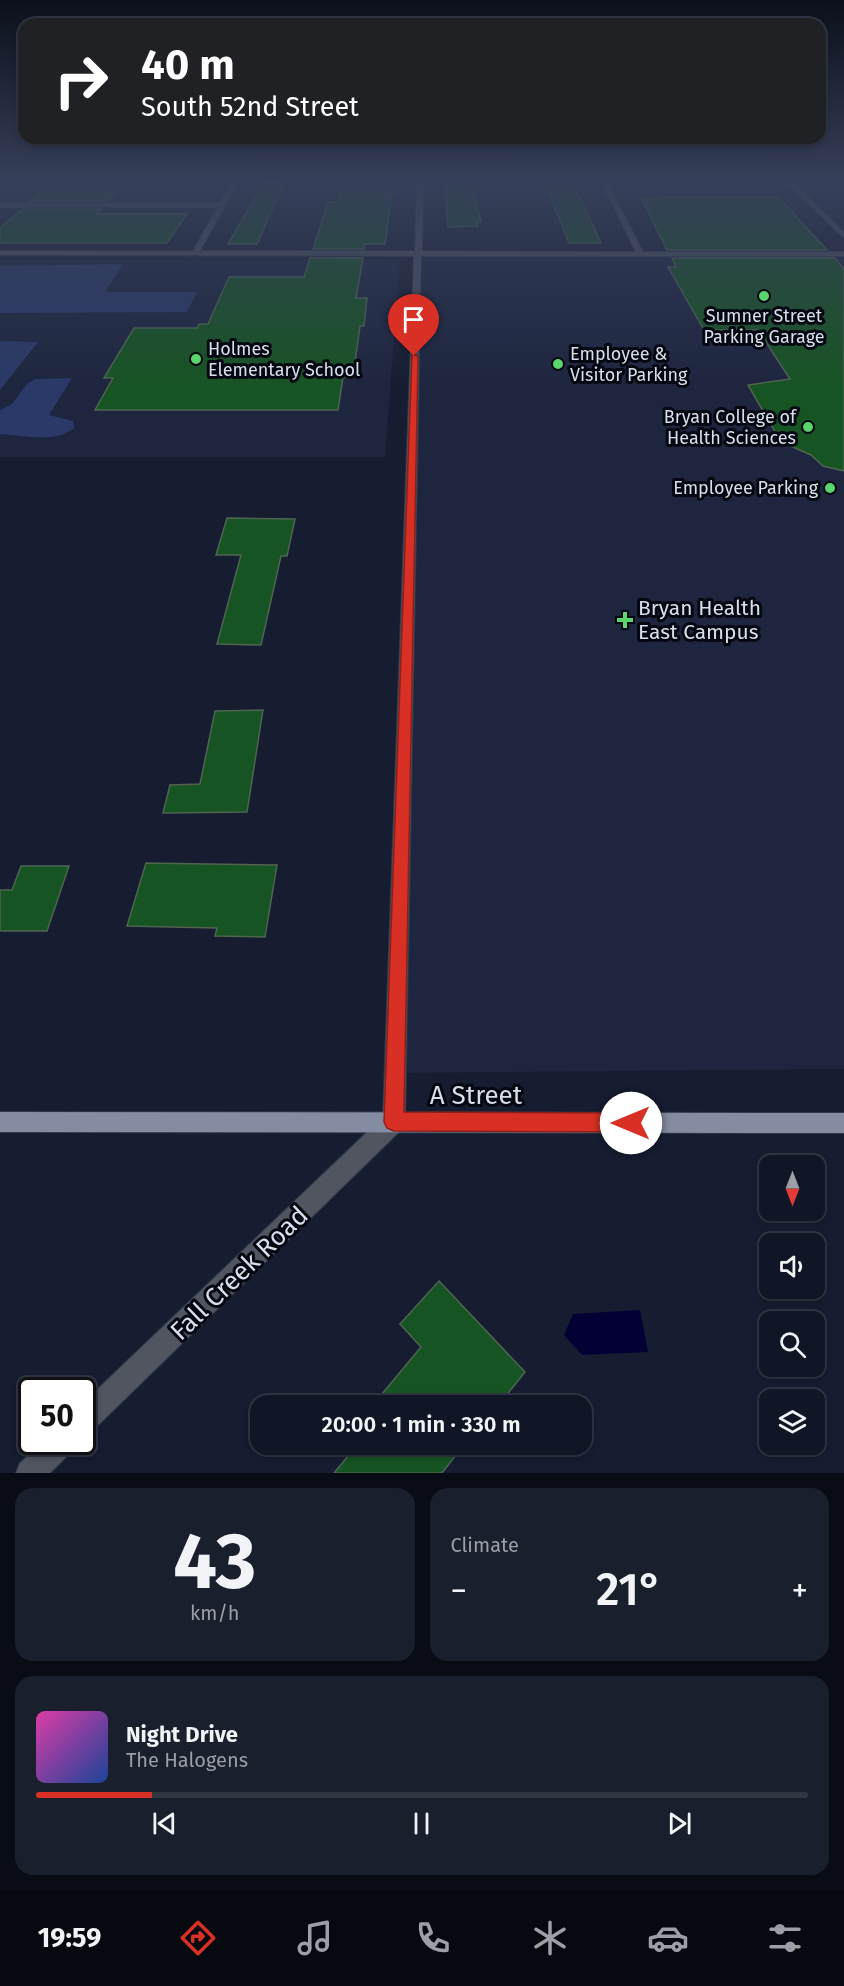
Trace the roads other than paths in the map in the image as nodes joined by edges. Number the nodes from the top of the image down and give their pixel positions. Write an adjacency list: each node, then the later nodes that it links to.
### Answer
1 (197, 249): 5 (street)
2 (417, 249): 6 (street)
3 (638, 249): 7 (street)
4 (0, 253): 5 (street)
5 (195, 253): 6 (street)
6 (417, 253): 7 (street); 10 (street)
7 (640, 253): 8 (street)
8 (844, 254)
9 (0, 1122): 10 (main road, A Street)
10 (394, 1122): 11 (main road, A Street); 12 (street, Fall Creek Road)
11 (844, 1123)
12 (96, 1410)
13 (49, 1455): 14 (street)
14 (30, 1473)

